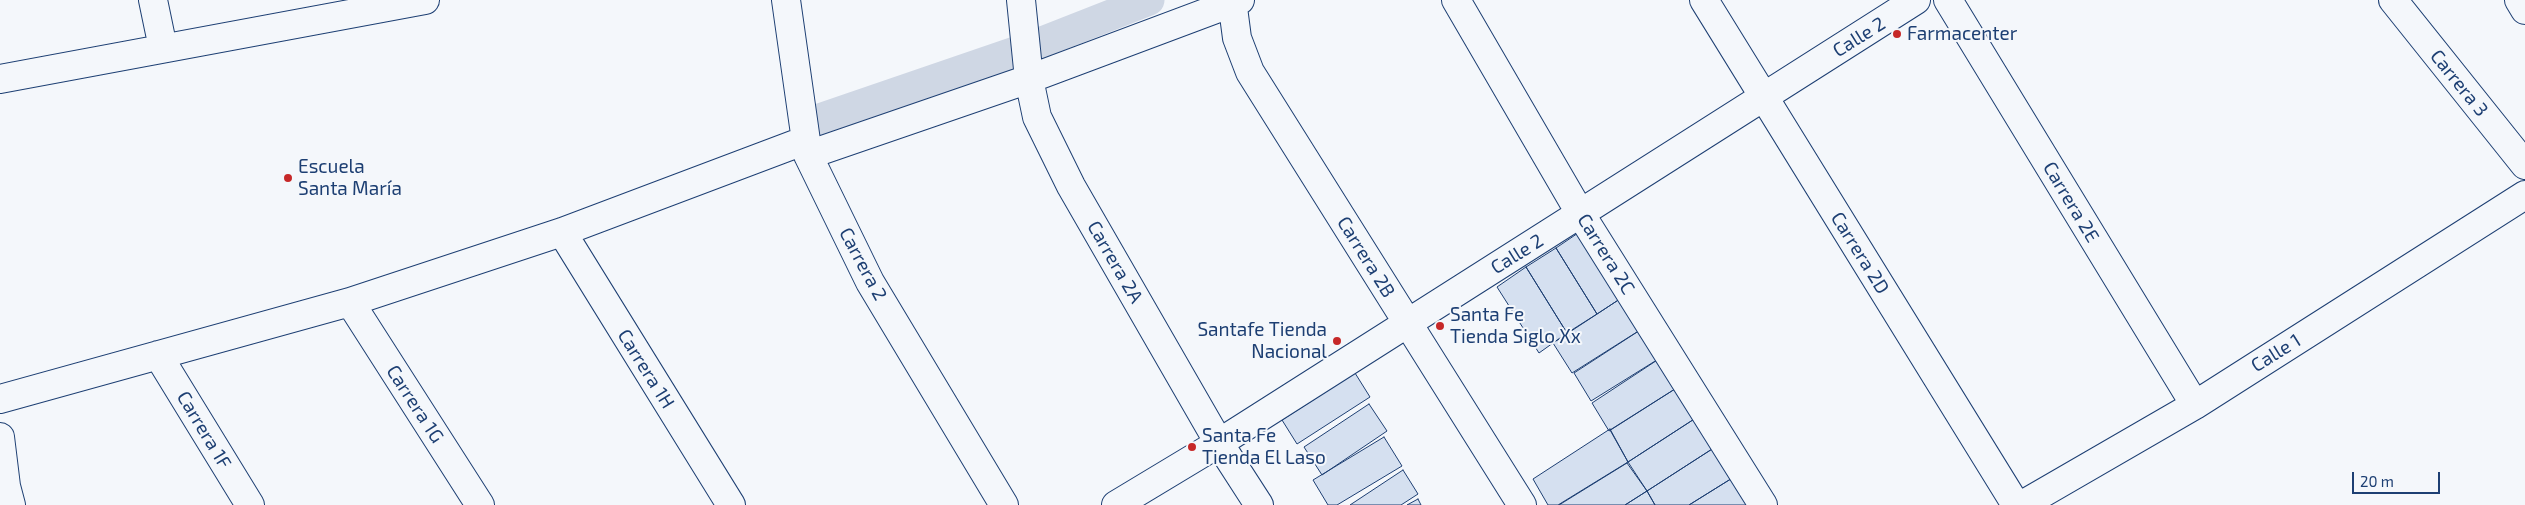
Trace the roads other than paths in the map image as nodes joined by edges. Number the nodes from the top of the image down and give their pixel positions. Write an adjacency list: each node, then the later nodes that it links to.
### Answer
1 (154, 0): 14 (street)
2 (425, 0): 11 (street)
3 (786, 0): 18 (street, Carrera 2)
4 (1456, 0): 21 (street, Carrera 2C)
5 (1704, 0): 17 (street, Carrera 2D)
6 (1916, 0): 17 (street, Calle 2)
7 (1948, 0): 27 (street, Carrera 2E)
8 (2393, 0): 19 (street, Carrera 3)
9 (2519, 0): 13 (street)
10 (1235, 1): 15 (street); 24 (street, Carrera 2B)
11 (358, 6): 14 (street)
12 (1022, 8): 15 (street, Carrera 2A)
13 (2525, 10)
14 (163, 48): 16 (street)
15 (1028, 74): 18 (street); 29 (street, Carrera 2A)
16 (0, 79)
17 (1763, 98): 21 (street, Calle 2); 39 (street, Carrera 2D)
18 (805, 138): 22 (street); 34 (street, Carrera 2)
19 (2525, 165)
20 (2525, 194): 27 (street, Calle 1)
21 (1580, 213): 24 (street, Calle 2); 38 (street, Carrera 2C)
22 (562, 232): 23 (street); 33 (street, Carrera 1H)
23 (350, 302): 25 (street); 32 (street, Carrera 1G)
24 (1408, 323): 29 (street, Calle 2); 37 (street, Carrera 2B)
25 (158, 355): 26 (street); 31 (street, Carrera 1F)
26 (0, 399)
27 (2195, 405): 40 (street, Calle 1)
28 (0, 437): 30 (street)
29 (1219, 443): 35 (street, Calle 2); 36 (street, Carrera 2A)
30 (11, 505)
31 (250, 505)
32 (480, 505)
33 (731, 505)
34 (1004, 505)
35 (1116, 505)
36 (1259, 505)
37 (1522, 505)
38 (1763, 505)
39 (2016, 505)
40 (2022, 505)

